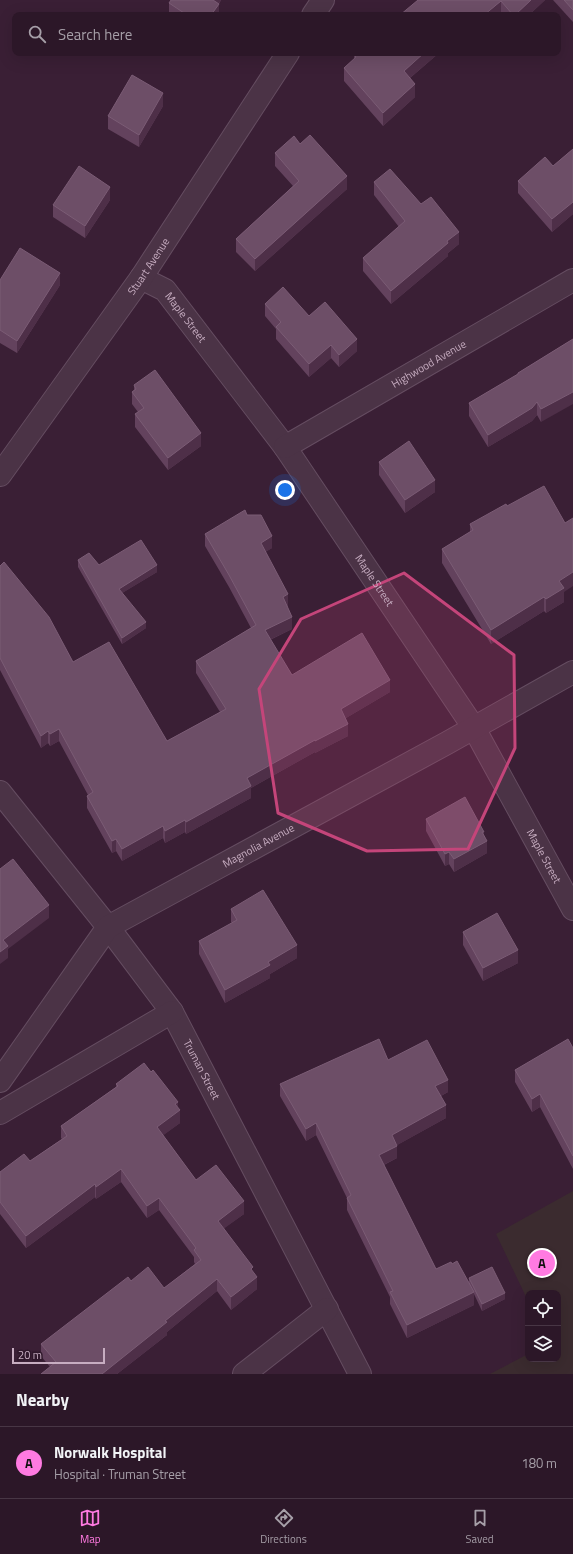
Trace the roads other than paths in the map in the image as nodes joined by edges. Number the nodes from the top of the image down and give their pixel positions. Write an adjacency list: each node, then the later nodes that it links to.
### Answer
1 (323, 0): 2 (street)
2 (315, 12)
3 (286, 56): 4 (street, Stuart Avenue)
4 (141, 278): 6 (street, Maple Street); 7 (street, Stuart Avenue)
5 (573, 280): 6 (street, Highwood Avenue)
6 (285, 447): 9 (street, Maple Street)
7 (0, 474)
8 (573, 672): 9 (street, Magnolia Avenue)
9 (474, 728): 11 (street, Maple Street); 12 (street, Magnolia Avenue)
10 (0, 792): 12 (street, Truman Street)
11 (573, 909)
12 (108, 927): 13 (street, Truman Street); 14 (street, Magnolia Avenue)
13 (172, 1012): 15 (street); 16 (street, Truman Street)
14 (0, 1081)
15 (0, 1113)
16 (327, 1309): 17 (street); 18 (street, Truman Street)
17 (244, 1374)
18 (360, 1374)

